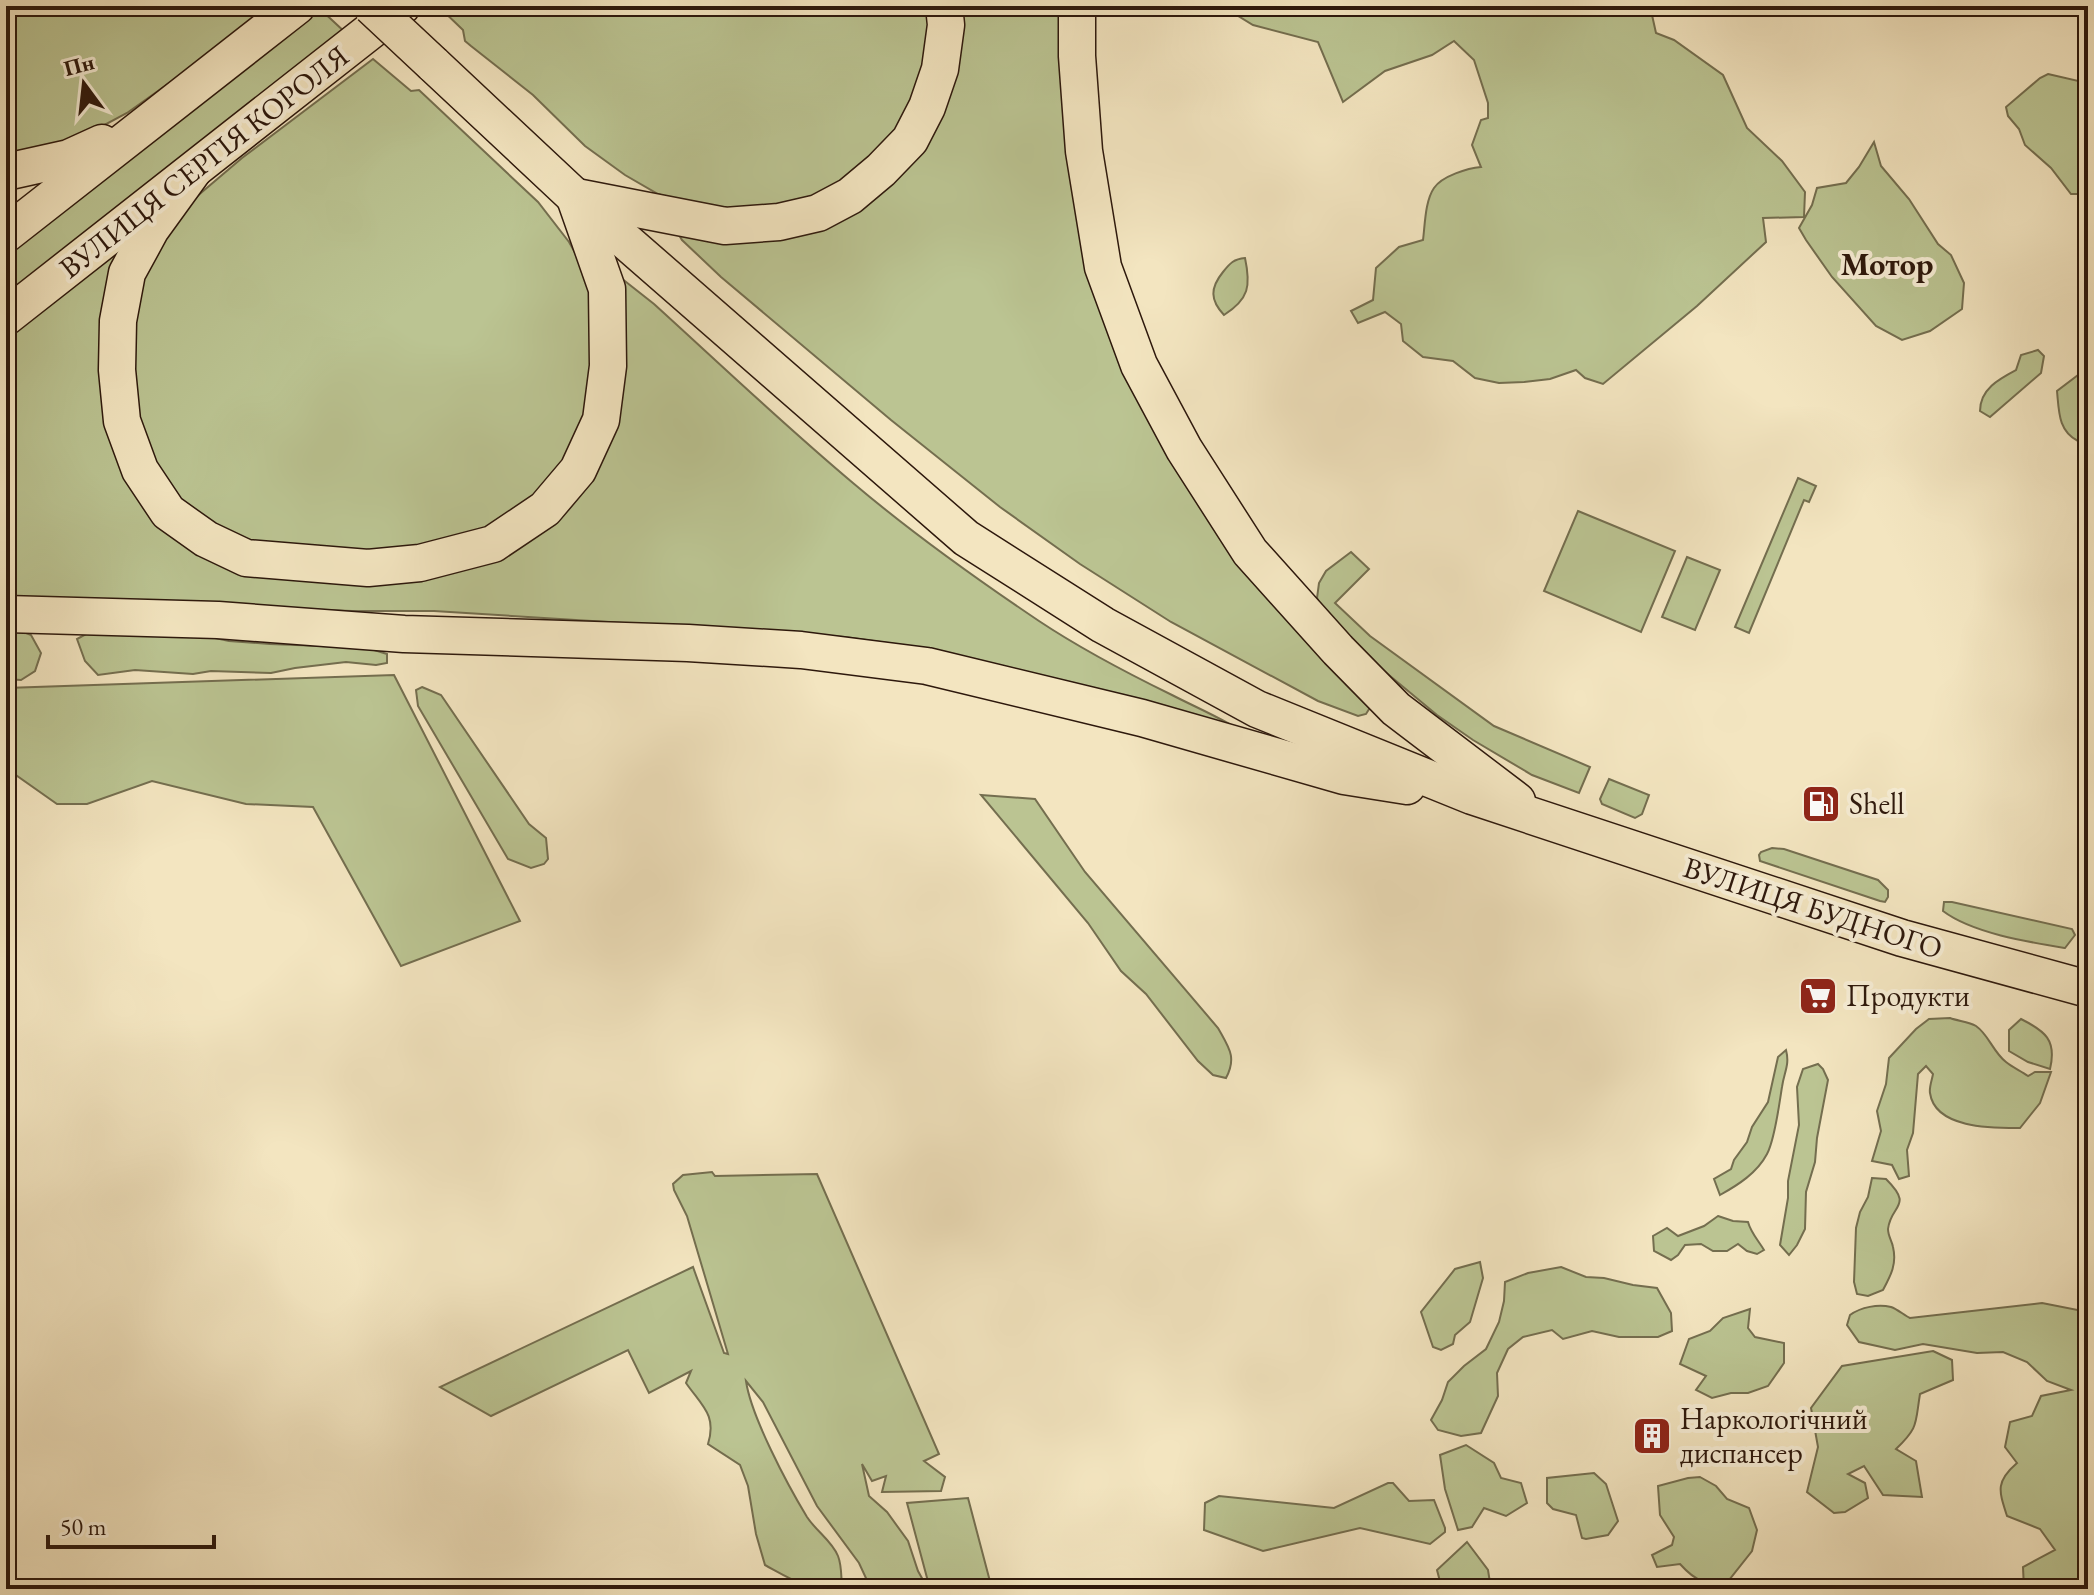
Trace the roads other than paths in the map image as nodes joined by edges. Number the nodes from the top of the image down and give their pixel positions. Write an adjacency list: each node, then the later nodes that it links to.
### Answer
1 (297, 6): 6 (highway)
2 (371, 6): 9 (highway, bridge)
3 (402, 6): 7 (highway, ВУЛИЦЯ СЕРГІЯ КОРОЛЯ)
4 (944, 6): 9 (highway)
5 (1077, 6): 14 (highway)
6 (154, 118): 8 (highway); 10 (highway)
7 (193, 171): 9 (highway); 11 (highway, ВУЛИЦЯ СЕРГІЯ КОРОЛЯ)
8 (6, 172)
9 (575, 197): 13 (highway)
10 (6, 234)
11 (6, 317)
12 (6, 614): 13 (highway)
13 (1472, 796): 14 (highway, ВУЛИЦЯ БУДНОГО)
14 (1541, 819): 15 (highway, ВУЛИЦЯ БУДНОГО)
15 (2088, 989)

